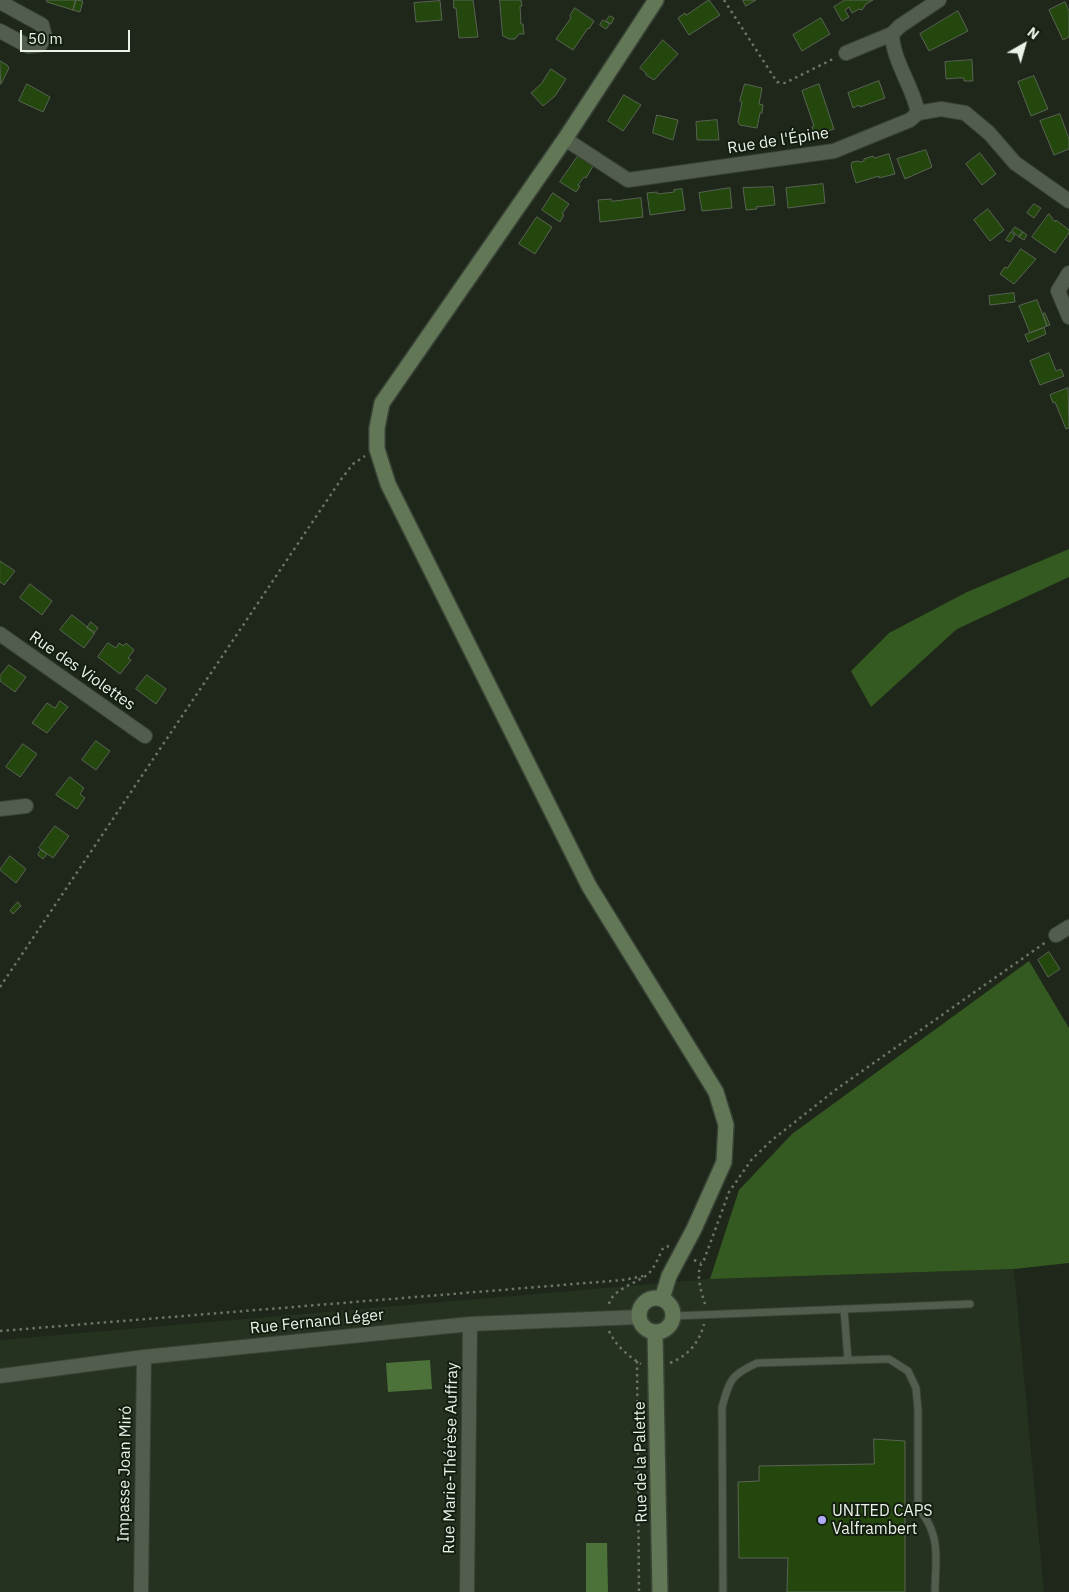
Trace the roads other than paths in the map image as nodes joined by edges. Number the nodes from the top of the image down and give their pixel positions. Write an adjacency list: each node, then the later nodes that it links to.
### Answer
1 (656, 0): 8 (street)
2 (939, 0): 5 (street)
3 (0, 2): 4 (street)
4 (0, 31)
5 (892, 34): 6 (street); 7 (street)
6 (846, 53)
7 (918, 113): 8 (street, Rue de l'Épine); 9 (street)
8 (565, 139): 18 (street)
9 (1069, 201)
10 (1069, 273): 11 (street)
11 (1069, 317)
12 (0, 634): 13 (street, Rue des Violettes)
13 (145, 736)
14 (26, 806): 15 (street)
15 (0, 809)
16 (1069, 927): 17 (street)
17 (1056, 935)
18 (662, 1299): 21 (street); 22 (street)
19 (970, 1304): 20 (lane)
20 (844, 1309): 21 (lane); 26 (lane)
21 (674, 1316): 24 (street)
22 (640, 1317): 23 (street, Rue Fernand Léger); 24 (street)
23 (470, 1324): 25 (street, Rue Fernand Léger); 29 (street, Rue Marie-Thérèse Auffray)
24 (655, 1332): 30 (street, Rue de la Palette)
25 (144, 1357): 27 (street, Rue Fernand Léger); 28 (street, Impasse Joan Miró)
26 (848, 1360): 31 (lane); 32 (lane)
27 (0, 1376)
28 (141, 1592)
29 (468, 1592)
30 (660, 1592)
31 (723, 1592)
32 (935, 1592)

